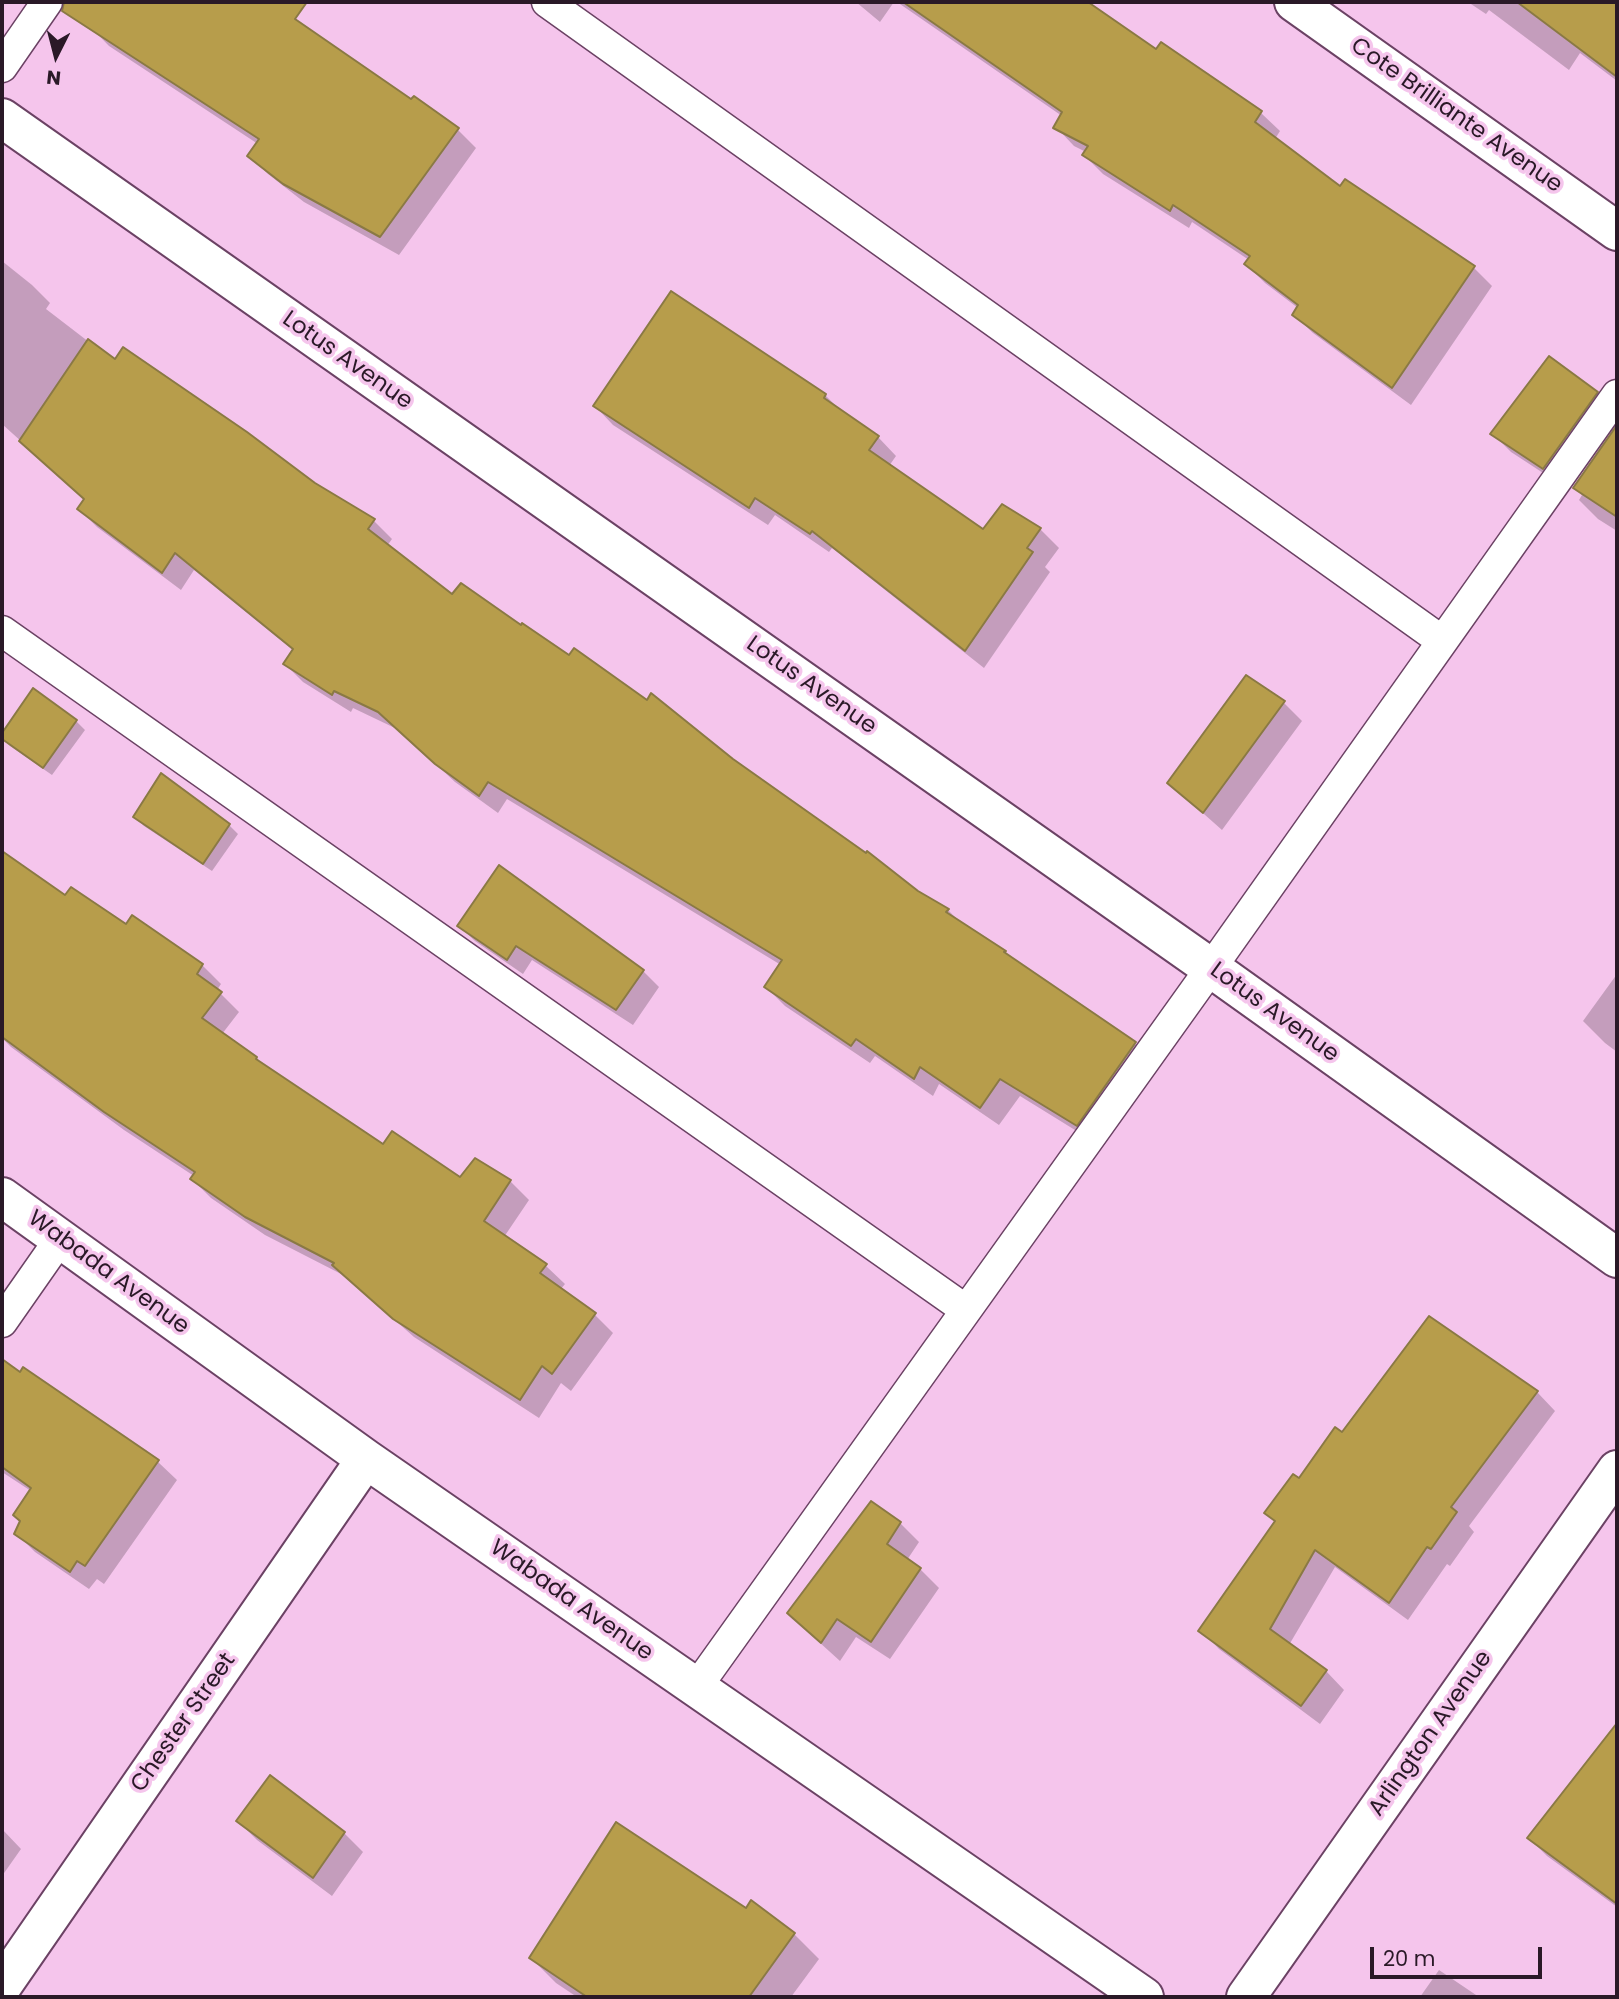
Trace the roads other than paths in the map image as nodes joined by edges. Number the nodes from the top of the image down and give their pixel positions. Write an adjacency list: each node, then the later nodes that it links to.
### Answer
1 (47, 2): 4 (lane)
2 (547, 2): 9 (lane)
3 (1294, 2): 6 (street, Cote Brilliante Avenue)
4 (2, 67)
5 (2, 118): 10 (street, Lotus Avenue)
6 (1617, 231)
7 (1617, 395): 9 (lane)
8 (2, 631): 14 (lane)
9 (1442, 641): 10 (lane)
10 (1211, 968): 13 (street, Lotus Avenue); 14 (lane)
11 (2, 1197): 12 (street, Wabada Avenue)
12 (60, 1239): 15 (lane); 16 (street, Wabada Avenue)
13 (1617, 1258)
14 (967, 1310): 18 (lane)
15 (2, 1322)
16 (366, 1459): 18 (street, Wabada Avenue); 19 (street, Chester Street)
17 (1617, 1470): 21 (street, Arlington Avenue)
18 (696, 1688): 20 (street, Wabada Avenue)
19 (2, 1986)
20 (1144, 1997)
21 (1246, 1997)

